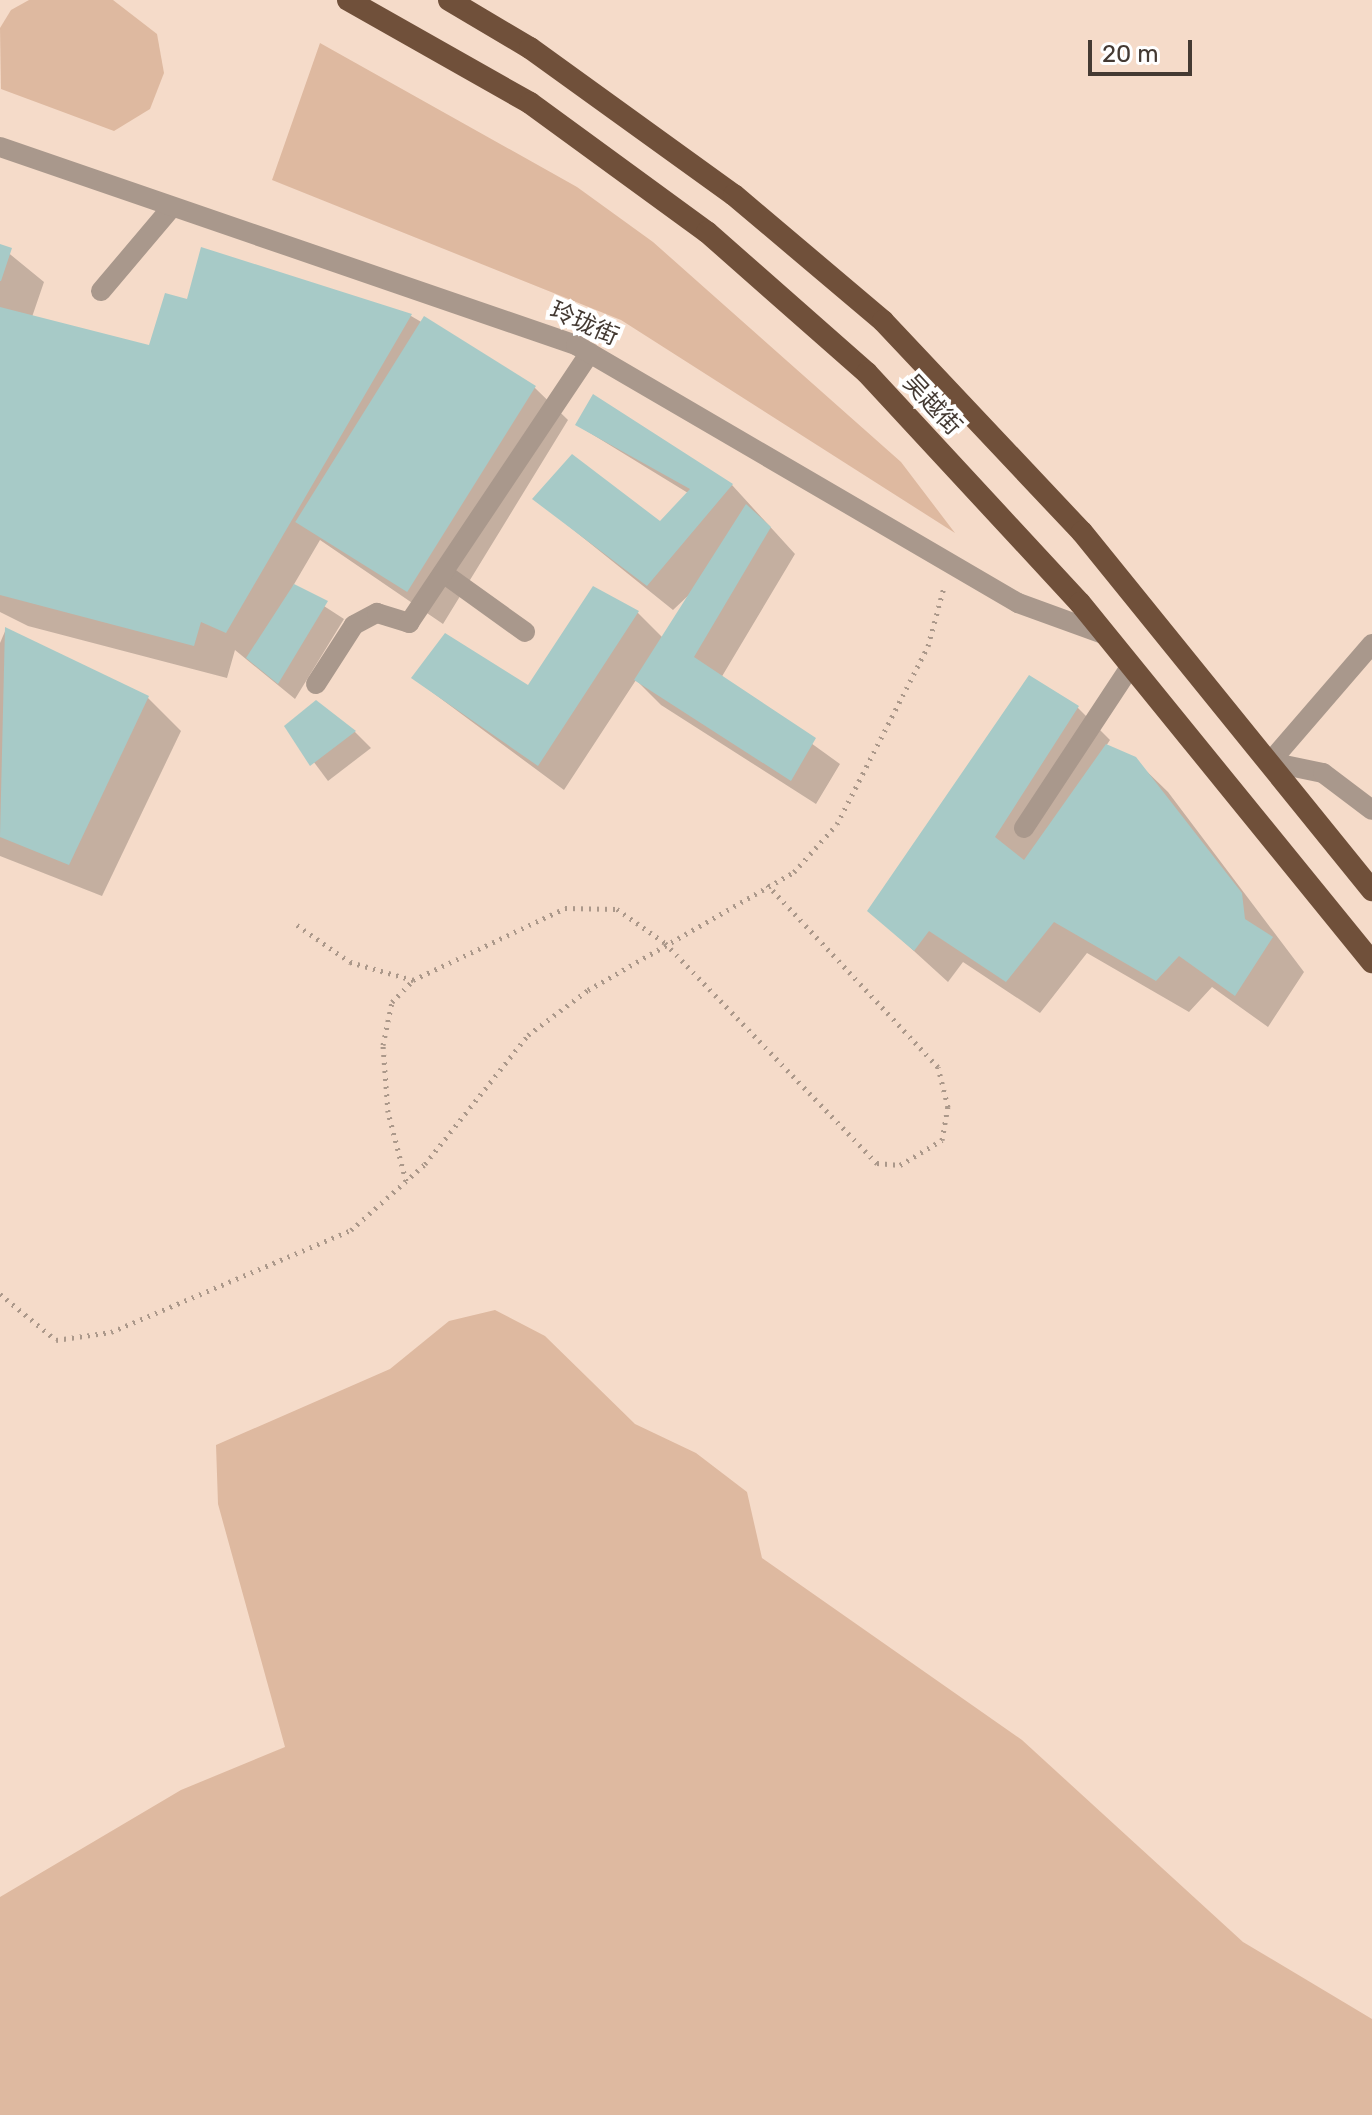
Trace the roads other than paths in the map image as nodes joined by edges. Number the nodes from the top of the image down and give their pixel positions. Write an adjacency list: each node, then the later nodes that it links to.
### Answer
1 (348, 0): 9 (highway, 吴越街)
2 (449, 0): 13 (highway, 吴越街)
3 (0, 147): 4 (street, 玲珑街)
4 (172, 207): 5 (street); 6 (street, 玲珑街)
5 (101, 291)
6 (590, 353): 7 (street); 9 (street, 玲珑街)
7 (443, 573): 8 (street); 12 (street)
8 (525, 632)
9 (1106, 635): 11 (highway, 吴越街)
10 (1372, 644): 13 (street)
11 (1131, 666): 15 (street); 17 (highway, 吴越街)
12 (316, 684)
13 (1270, 762): 14 (street); 16 (highway, 吴越街)
14 (1372, 810)
15 (1024, 828)
16 (1372, 890)
17 (1372, 962)

